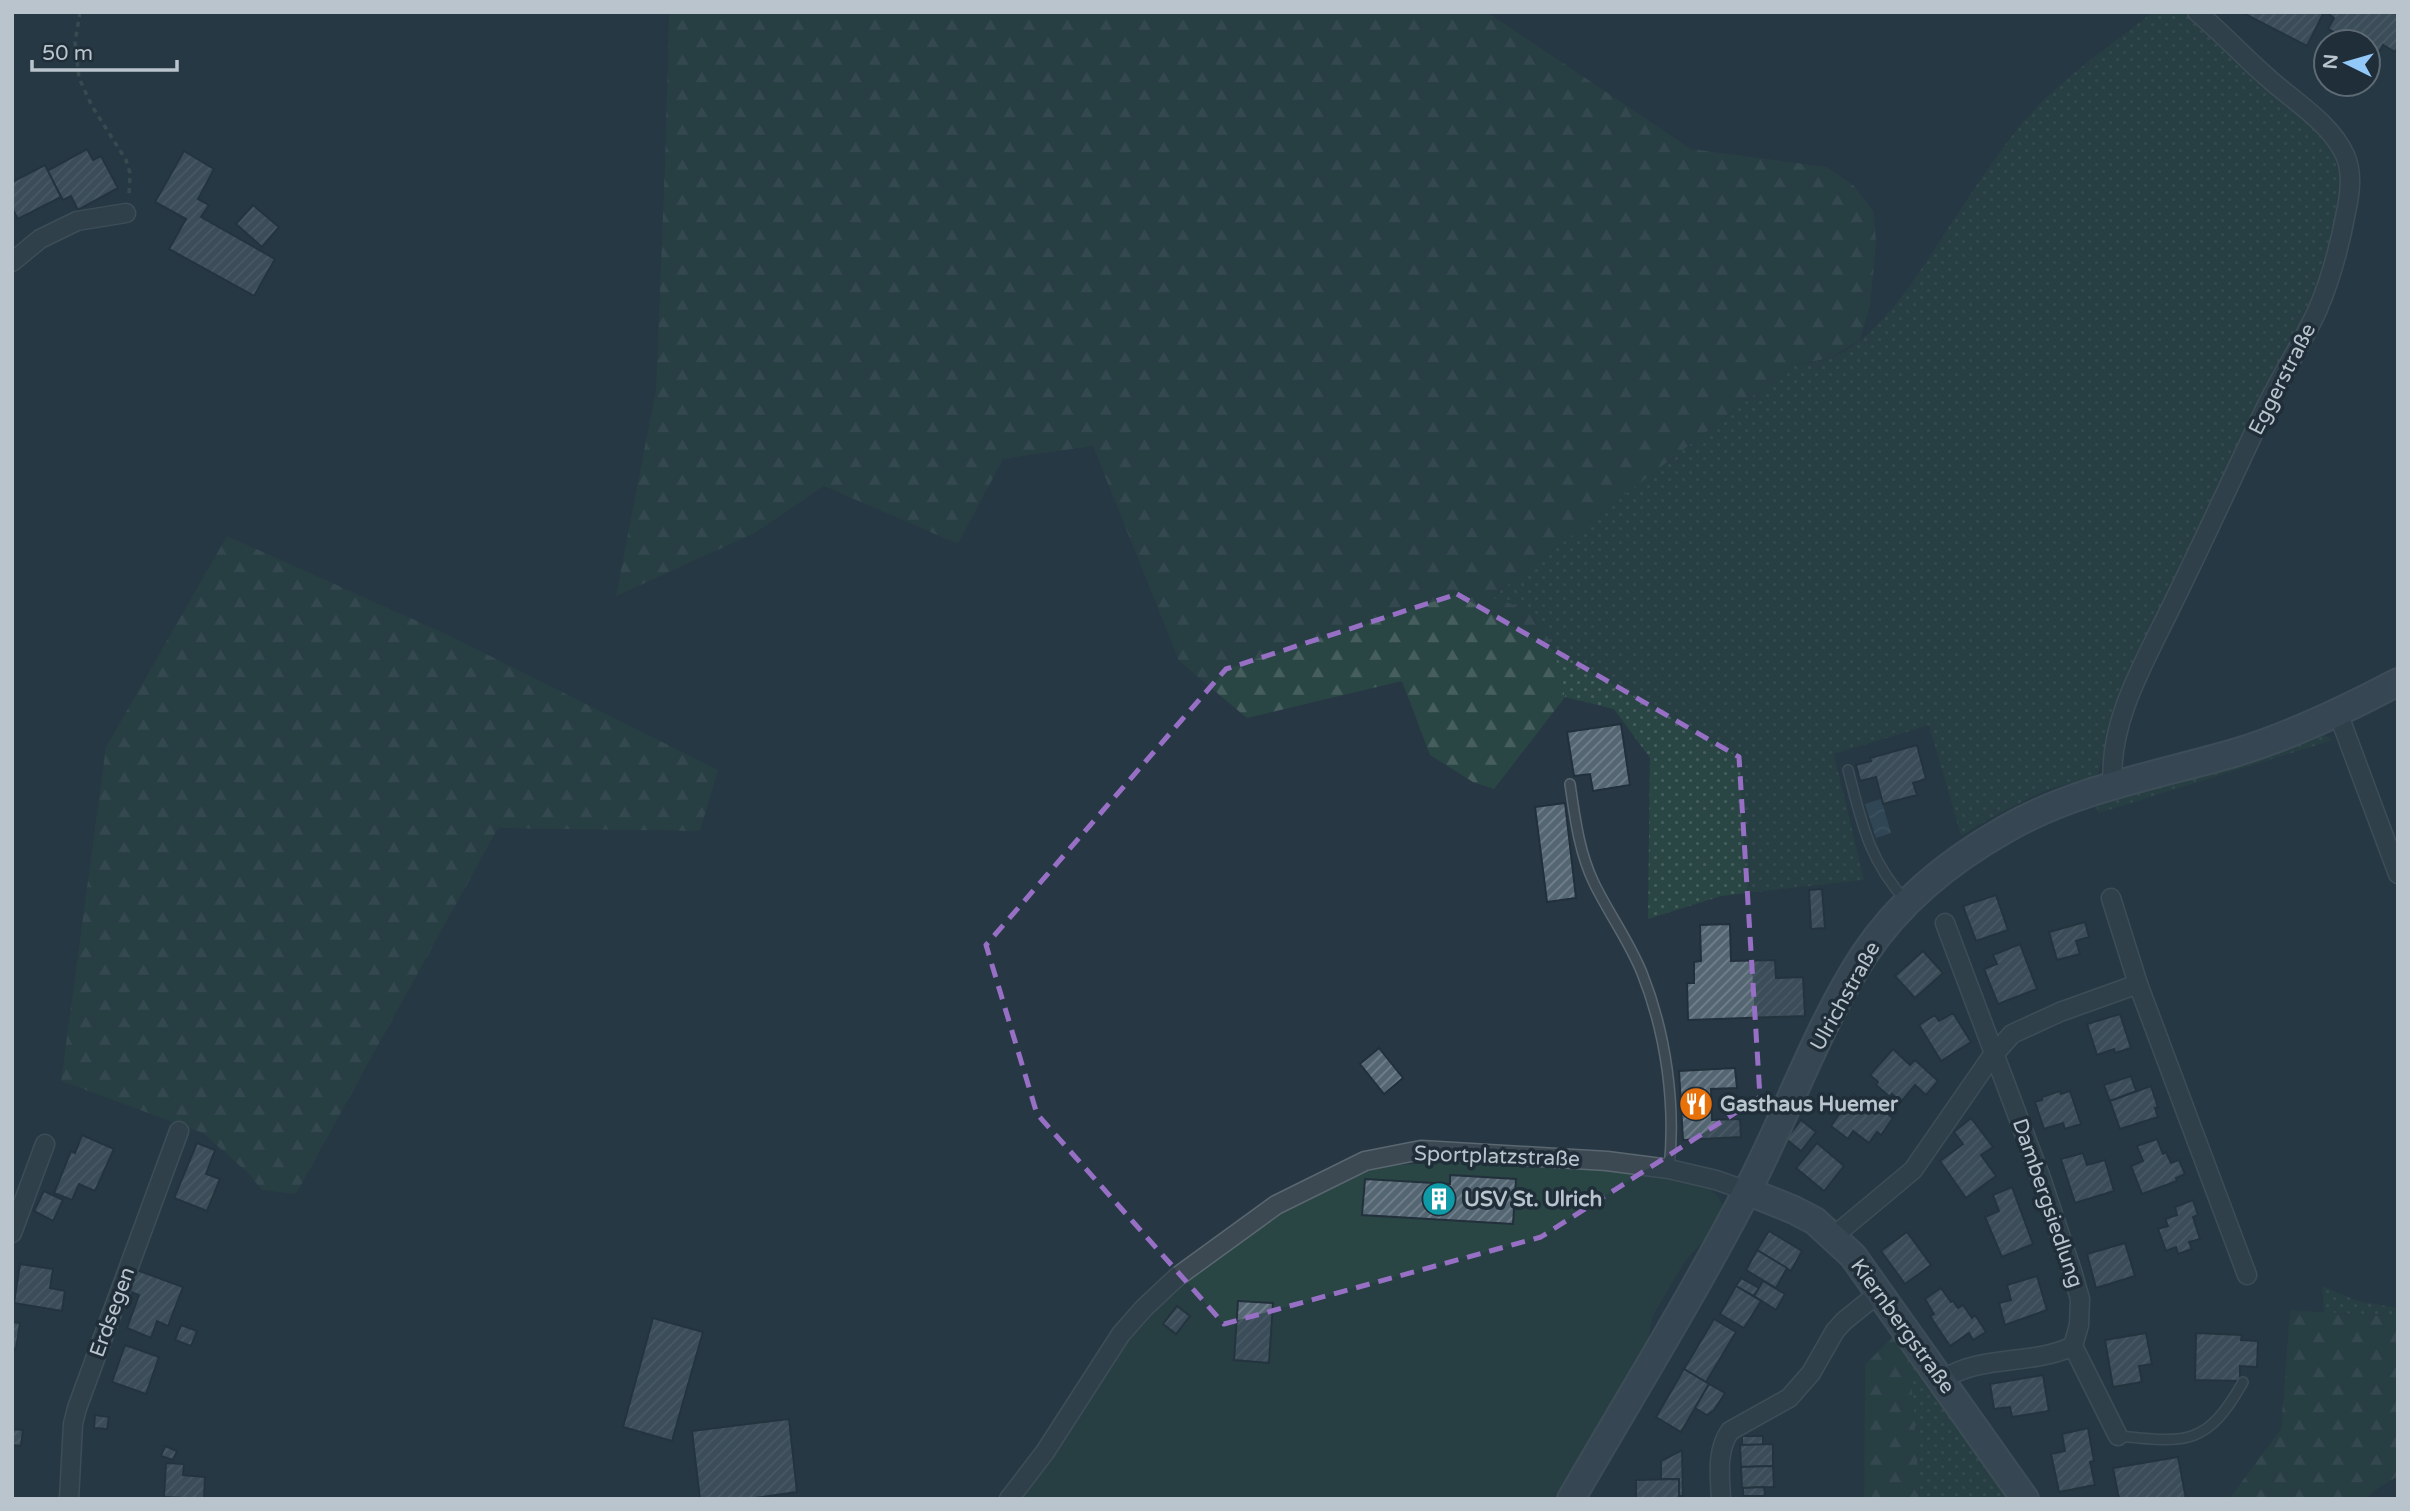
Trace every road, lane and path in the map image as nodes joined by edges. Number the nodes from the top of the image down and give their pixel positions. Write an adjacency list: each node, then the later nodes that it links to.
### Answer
1 (80, 12): 3 (path)
2 (2197, 12): 9 (street, Eggerstraße)
3 (126, 213): 4 (street)
4 (12, 262)
5 (2398, 682): 6 (street, Ulrichstraße)
6 (2338, 713): 9 (street, Ulrichstraße); 10 (street)
7 (1848, 770): 12 (lane)
8 (1570, 784): 18 (lane)
9 (2113, 787): 12 (street, Ulrichstraße)
10 (2398, 874)
11 (2111, 898): 14 (street)
12 (1908, 902): 19 (street, Ulrichstraße)
13 (1945, 923): 15 (street, Dambergsiedlung)
14 (2138, 984): 15 (street); 22 (street)
15 (1995, 1052): 21 (street); 24 (street, Dambergsiedlung)
16 (179, 1131): 28 (street, Erdsegen)
17 (45, 1144): 20 (street)
18 (1669, 1169): 19 (street, Sportplatzstraße); 29 (street, Sportplatzstraße)
19 (1747, 1191): 21 (street, Kiernbergstraße); 30 (street, Ulrichstraße)
20 (12, 1234)
21 (1834, 1236): 23 (street, Kiernbergstraße)
22 (2247, 1275)
23 (1881, 1292): 25 (street, Kiernbergstraße); 31 (street)
24 (2073, 1346): 25 (street); 27 (street)
25 (1942, 1380): 32 (street, Kiernbergstraße)
26 (2243, 1382): 27 (lane)
27 (2118, 1436)
28 (69, 1499)
29 (1009, 1499)
30 (1572, 1499)
31 (1721, 1499)
32 (2025, 1499)

